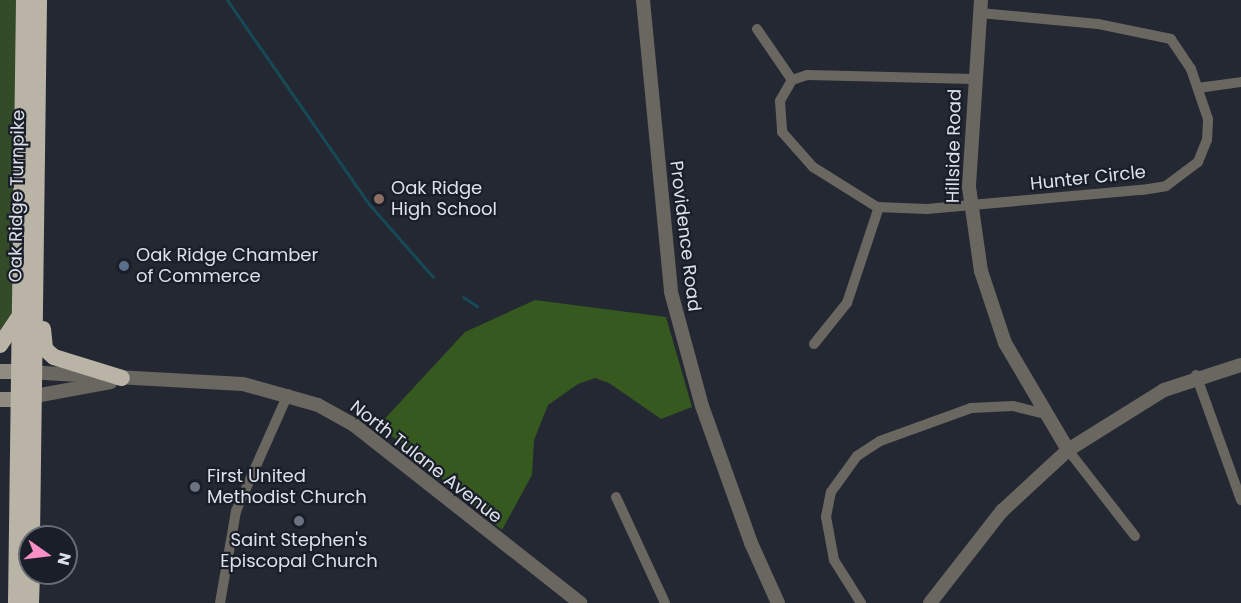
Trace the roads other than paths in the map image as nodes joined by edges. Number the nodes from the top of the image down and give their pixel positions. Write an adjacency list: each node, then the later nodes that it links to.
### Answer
1 (24, 0): 13 (highway, Oak Ridge Turnpike)
2 (39, 0): 10 (highway, Oak Ridge Turnpike)
3 (643, 0): 37 (street, Providence Road)
4 (981, 6): 6 (street, Hillside Road); 9 (street, Hunter Circle)
5 (757, 30): 7 (street)
6 (974, 79): 7 (street); 11 (street, Hillside Road)
7 (792, 80): 12 (street)
8 (1241, 82): 9 (street)
9 (1198, 88): 11 (street, Hunter Circle)
10 (37, 177): 18 (highway, Oak Ridge Turnpike); 20 (highway)
11 (970, 206): 12 (street, Hunter Circle); 24 (street, Hillside Road)
12 (879, 207): 14 (street)
13 (20, 311): 15 (highway); 18 (highway, Oak Ridge Turnpike)
14 (814, 344)
15 (0, 345)
16 (1241, 365): 19 (street)
17 (0, 371): 18 (main road)
18 (27, 372): 20 (street, North Tulane Avenue); 22 (highway, Oak Ridge Turnpike)
19 (1196, 375): 25 (street); 26 (street)
20 (122, 378): 21 (street, North Tulane Avenue); 22 (street)
21 (288, 394): 34 (street); 35 (street, North Tulane Avenue)
22 (27, 398): 23 (main road); 29 (highway, Oak Ridge Turnpike); 32 (highway, Oak Ridge Turnpike)
23 (0, 399)
24 (1044, 414): 25 (street, Hillside Road); 38 (street)
25 (1068, 450): 30 (street); 39 (street)
26 (1236, 472): 28 (street)
27 (616, 497): 36 (street)
28 (1241, 500)
29 (32, 525)
30 (1136, 536)
31 (32, 585): 33 (highway)
32 (16, 603)
33 (31, 603)
34 (220, 603)
35 (580, 603)
36 (665, 603)
37 (778, 603)
38 (861, 603)
39 (930, 603)

